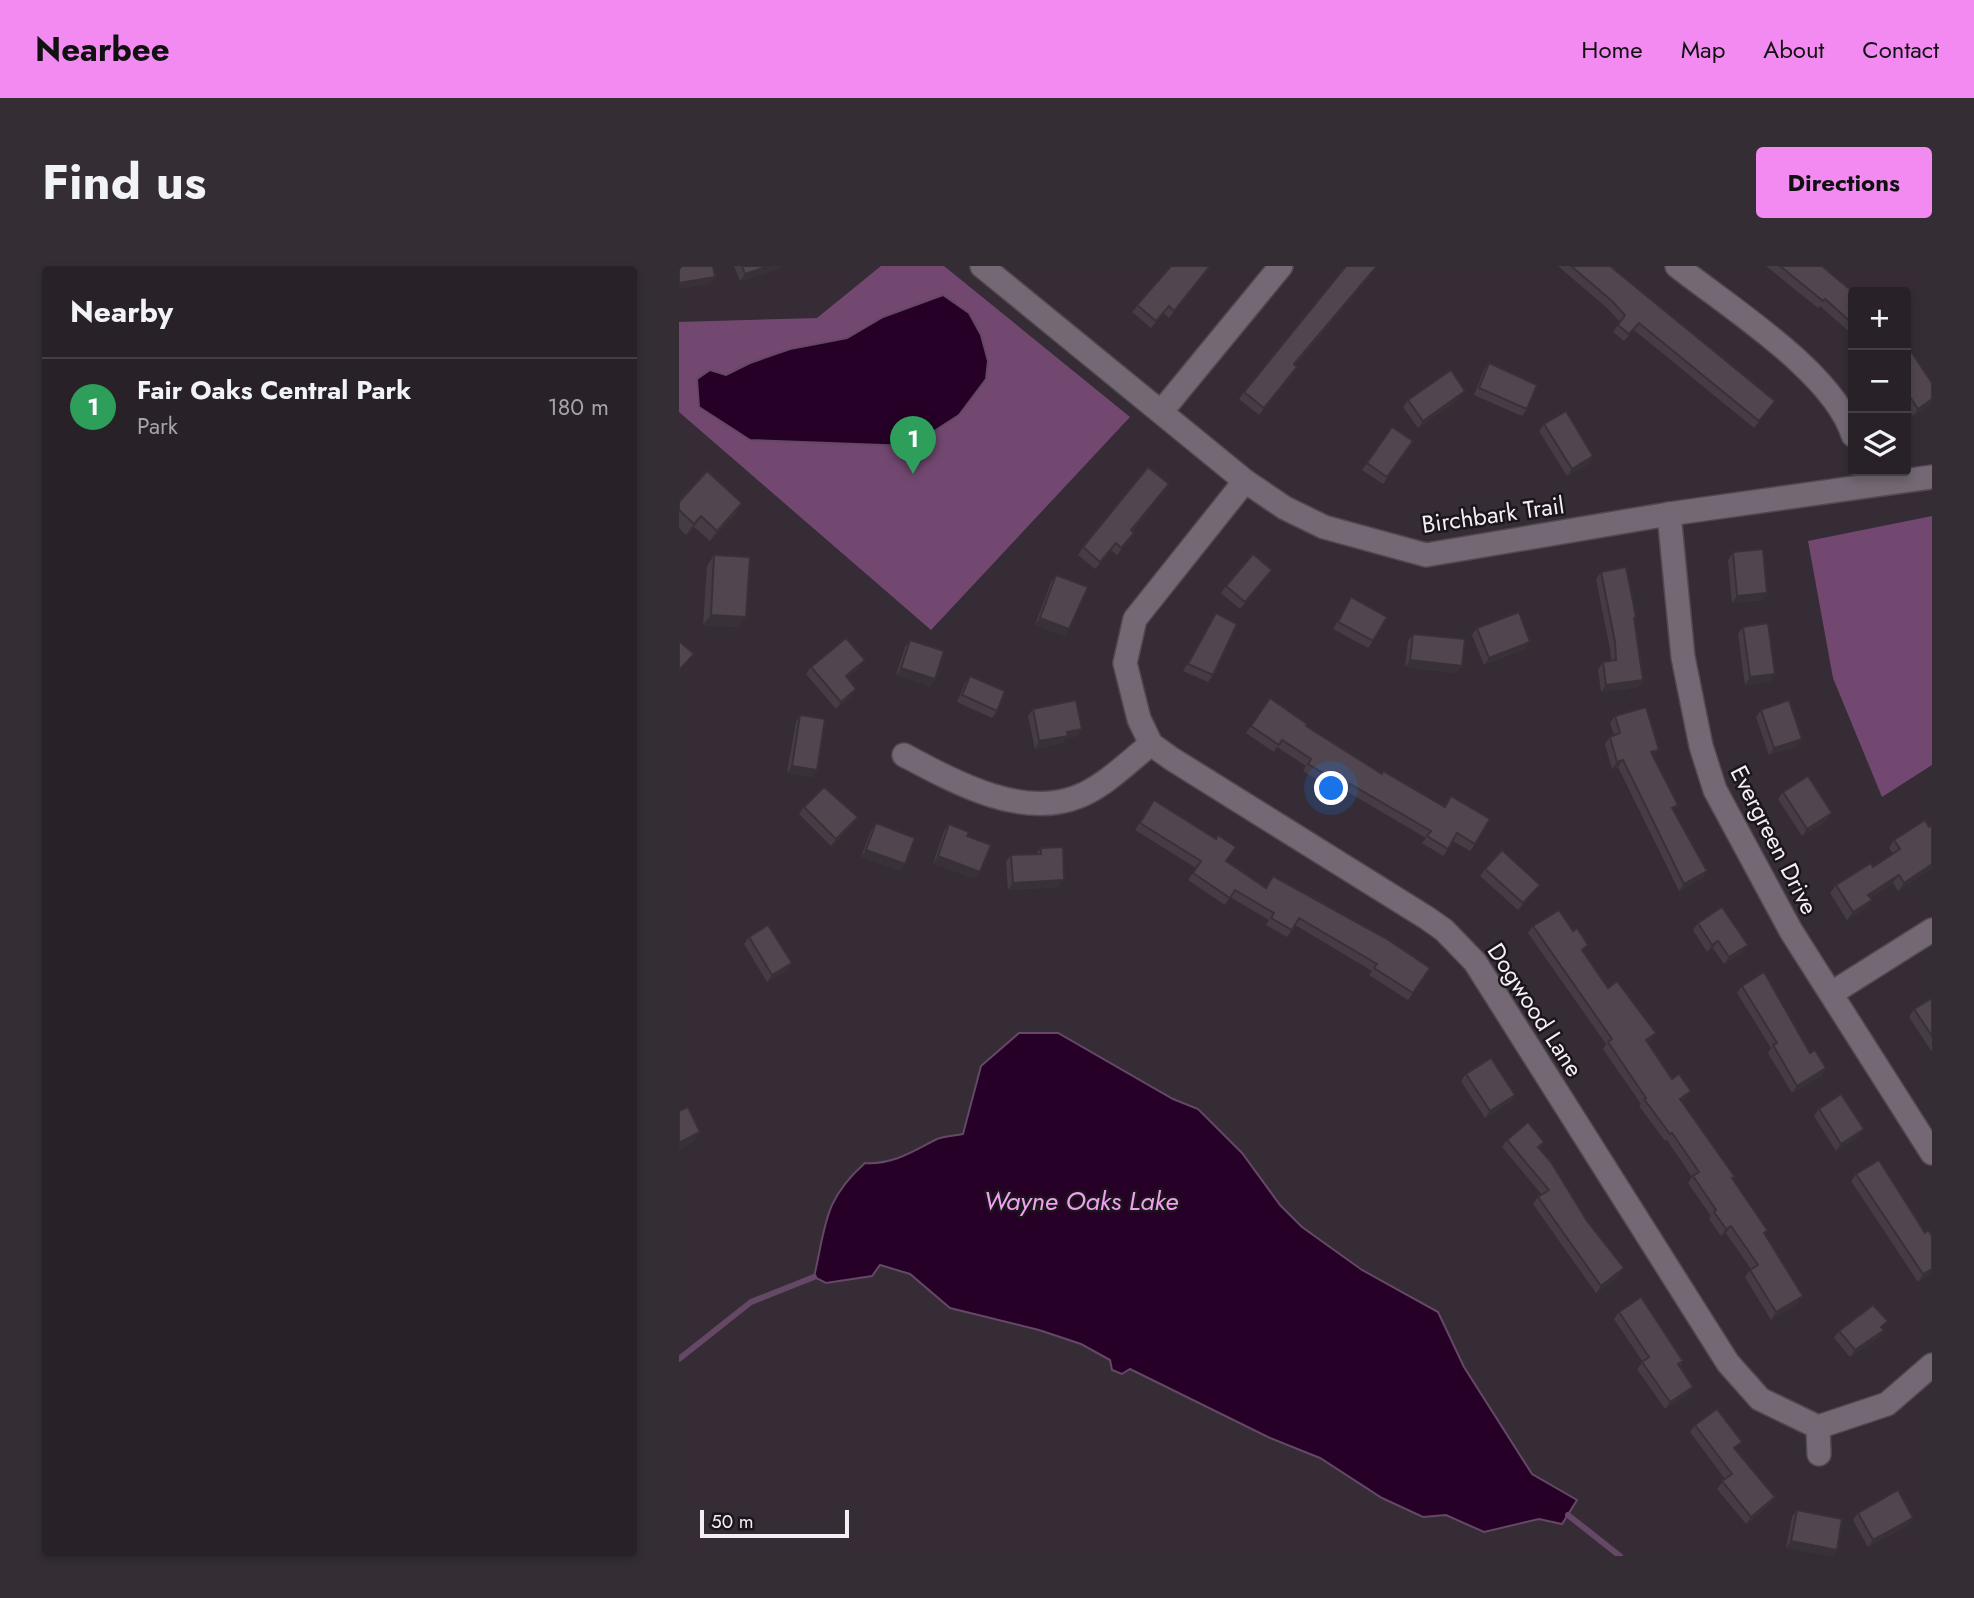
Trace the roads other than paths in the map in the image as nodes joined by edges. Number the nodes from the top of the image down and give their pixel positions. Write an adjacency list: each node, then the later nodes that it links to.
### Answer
1 (982, 266): 4 (street, Birchbark Trail)
2 (1281, 266): 4 (street)
3 (1677, 266): 5 (street)
4 (1161, 412): 8 (street, Birchbark Trail)
5 (1848, 420)
6 (1932, 477): 7 (street, Birchbark Trail)
7 (1864, 479): 9 (street, Birchbark Trail)
8 (1245, 481): 9 (street, Birchbark Trail); 10 (street)
9 (1669, 514): 13 (street, Evergreen Drive)
10 (1151, 744): 11 (street); 16 (street, Dogwood Lane)
11 (904, 755)
12 (1932, 930): 13 (street)
13 (1832, 993): 14 (street, Evergreen Drive)
14 (1932, 1153)
15 (1932, 1365): 16 (street)
16 (1818, 1427): 17 (street)
17 (1819, 1454)

